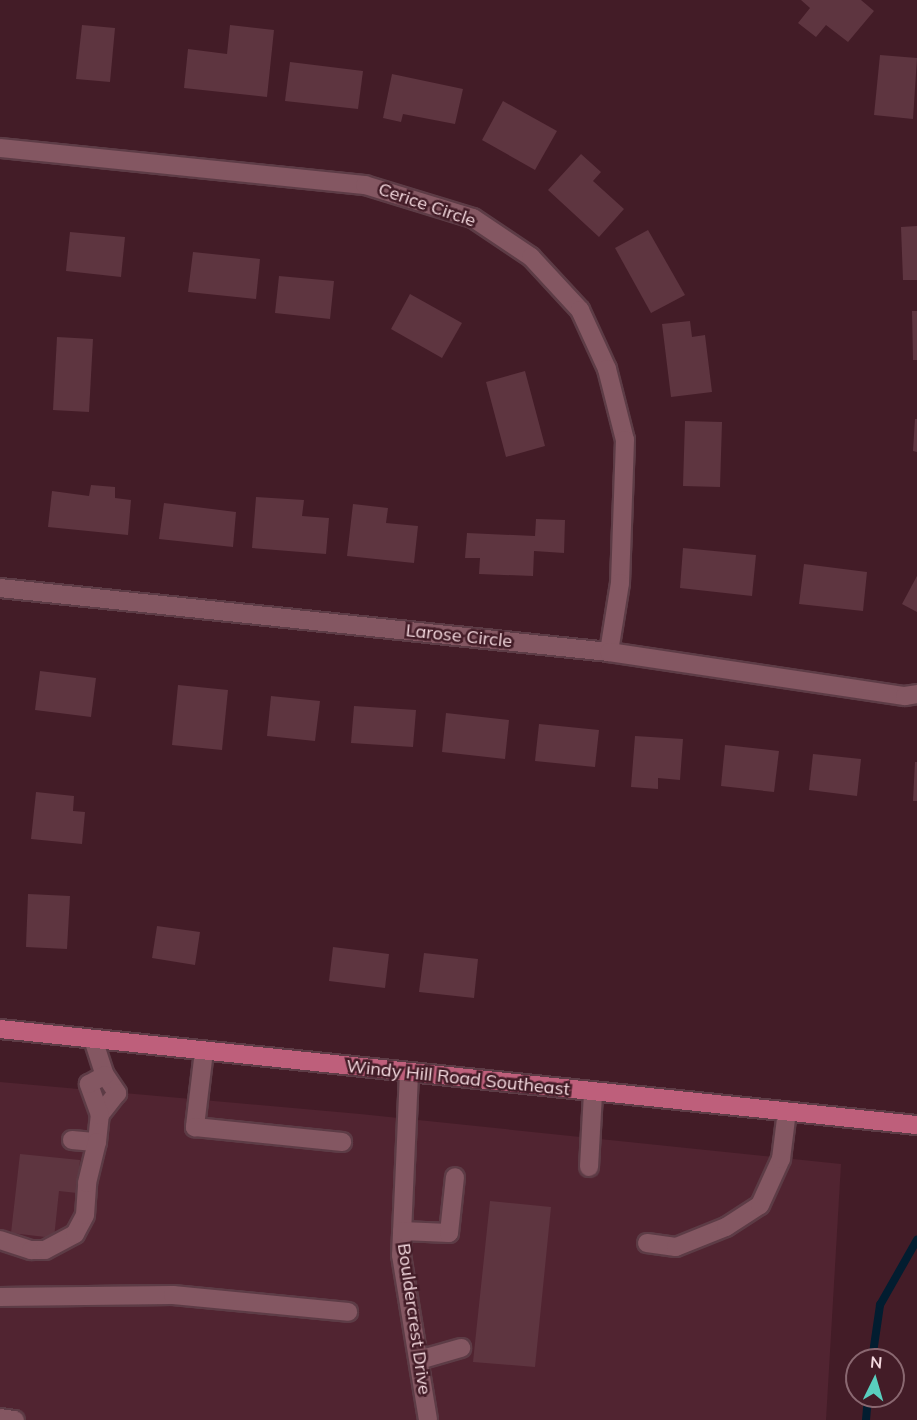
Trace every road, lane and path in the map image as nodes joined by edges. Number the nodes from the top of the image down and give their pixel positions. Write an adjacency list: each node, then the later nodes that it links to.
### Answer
1 (0, 148): 3 (street, Cerice Circle)
2 (0, 588): 3 (street, Larose Circle)
3 (609, 652): 4 (street, Larose Circle)
4 (917, 694)
5 (0, 1029): 6 (main road, Windy Hill Road Southeast)
6 (93, 1039): 7 (main road, Windy Hill Road Southeast); 13 (street)
7 (204, 1051): 8 (main road, Windy Hill Road Southeast); 14 (street)
8 (409, 1073): 9 (main road, Windy Hill Road Southeast); 17 (street, Bouldercrest Drive)
9 (593, 1092): 10 (main road, Windy Hill Road Southeast); 15 (street)
10 (787, 1111): 11 (main road, Windy Hill Road Southeast); 19 (street)
11 (917, 1125)
12 (72, 1140): 13 (street)
13 (97, 1142): 18 (street)
14 (342, 1142)
15 (589, 1167)
16 (455, 1177): 17 (street)
17 (402, 1231): 23 (street, Bouldercrest Drive)
18 (0, 1240)
19 (646, 1243)
20 (0, 1297): 21 (street)
21 (348, 1312)
22 (461, 1348): 23 (street)
23 (419, 1360): 26 (street, Bouldercrest Drive)
24 (0, 1418): 25 (street)
25 (15, 1420)
26 (428, 1420)

